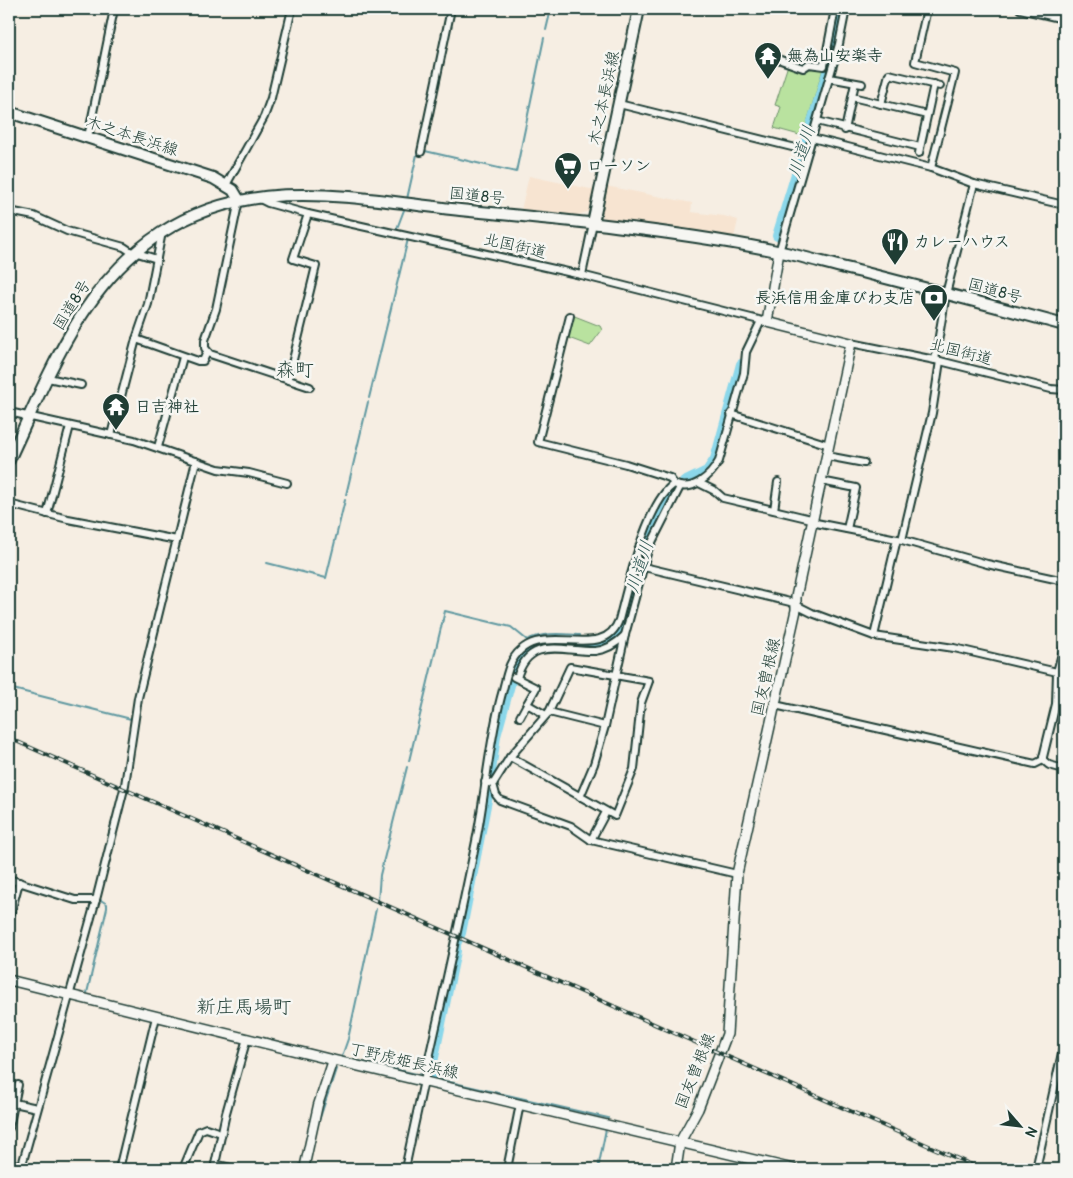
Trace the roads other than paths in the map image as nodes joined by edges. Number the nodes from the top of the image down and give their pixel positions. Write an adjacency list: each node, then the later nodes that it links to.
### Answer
1 (114, 9): 21 (street)
2 (292, 9): 27 (street)
3 (452, 9): 24 (street)
4 (639, 9): 15 (main road, 木之本長浜線)
5 (834, 9): 11 (street)
6 (846, 9): 12 (street)
7 (927, 9): 25 (street)
8 (1020, 9): 9 (street)
9 (1064, 19)
10 (775, 58): 11 (street)
11 (825, 58): 12 (street)
12 (834, 60): 13 (street)
13 (829, 78): 14 (street); 19 (street)
14 (852, 97): 16 (street); 20 (street)
15 (619, 104): 23 (street); 33 (main road, 木之本長浜線)
16 (881, 104): 18 (street); 18 (street)
17 (9, 112): 21 (main road, 木之本長浜線)
18 (927, 115): 20 (street)
19 (816, 121): 20 (street); 22 (street)
20 (845, 130)
21 (88, 137): 27 (main road, 木之本長浜線)
22 (812, 138): 23 (street); 25 (street)
23 (805, 151): 35 (street)
24 (421, 152)
25 (931, 168): 26 (street)
26 (974, 184): 30 (street); 39 (street)
27 (226, 185): 29 (main road, 木之本長浜線)
28 (261, 196): 29 (main road, 国道8号); 32 (street, 北国街道); 33 (main road, 国道8号)
29 (239, 200): 34 (main road, 国道8号); 45 (street)
30 (1064, 205)
31 (9, 211): 36 (street)
32 (308, 214): 38 (street, 北国街道); 49 (street)
33 (593, 223): 35 (main road, 国道8号); 38 (street)
34 (162, 232): 36 (main road, 国道8号); 37 (street)
35 (779, 252): 39 (main road, 国道8号); 41 (main road)
36 (133, 253): 37 (street); 48 (main road, 国道8号)
37 (157, 259): 43 (street)
38 (582, 275): 41 (street, 北国街道)
39 (946, 294): 42 (main road, 国道8号); 47 (street)
40 (570, 316): 68 (street)
41 (764, 322): 44 (main road); 54 (street)
42 (1064, 325)
43 (136, 339): 46 (street); 57 (street)
44 (851, 343): 47 (street, 北国街道); 58 (main road, 国友曽根線)
45 (207, 352): 46 (street); 49 (street)
46 (183, 357): 59 (street)
47 (938, 360): 52 (street, 北国街道); 74 (street)
48 (48, 378): 50 (street); 55 (main road, 国道8号)
49 (288, 380): 51 (street)
50 (82, 385)
51 (310, 386)
52 (1064, 390)
53 (9, 412): 55 (street)
54 (731, 414): 58 (street); 67 (street)
55 (29, 417): 56 (street); 61 (main road, 国道8号)
56 (70, 426): 57 (street); 71 (street)
57 (111, 435): 59 (street)
58 (830, 445): 60 (main road, 国友曽根線)
59 (158, 447): 62 (street)
60 (827, 456): 63 (street); 64 (main road, 国友曽根線)
61 (9, 460)
62 (196, 461): 65 (street); 75 (street)
63 (864, 463)
64 (821, 480): 72 (main road, 国友曽根線); 73 (street)
65 (287, 482)
66 (778, 482): 70 (street)
67 (699, 483): 68 (street); 70 (street)
68 (677, 485): 76 (street); 84 (street)
69 (9, 504): 71 (street)
70 (774, 510): 72 (street)
71 (47, 514): 75 (street)
72 (811, 520): 73 (street); 78 (main road, 国友曽根線)
73 (847, 529): 74 (street)
74 (900, 539): 77 (street); 80 (street)
75 (177, 540): 102 (street)
76 (644, 567): 78 (street); 79 (street)
77 (1064, 581)
78 (796, 604): 80 (street); 87 (main road, 国友曽根線)
79 (625, 635): 83 (street); 84 (street)
80 (874, 636): 82 (street)
81 (1064, 646): 82 (street)
82 (1057, 673): 85 (street); 92 (street)
83 (617, 674): 88 (street); 90 (street); 97 (street)
84 (512, 676): 86 (street); 94 (street)
85 (1064, 677)
86 (527, 704): 88 (street); 89 (street)
87 (775, 705): 92 (street); 99 (main road, 国友曽根線)
88 (548, 713): 90 (street); 91 (street)
89 (520, 717)
90 (605, 726): 96 (street)
91 (510, 757): 95 (street); 96 (street)
92 (1043, 760): 93 (street)
93 (1064, 769)
94 (485, 782): 95 (street); 110 (street)
95 (493, 784): 98 (street)
96 (580, 797): 97 (street)
97 (606, 812): 98 (street)
98 (591, 840): 99 (street)
99 (737, 874): 117 (main road, 国友曽根線)
100 (9, 879): 101 (street)
101 (19, 882): 102 (street); 103 (street)
102 (96, 900): 105 (street)
103 (9, 920)
104 (9, 980): 105 (main road, 丁野虎姫長浜線)
105 (69, 994): 106 (main road, 丁野虎姫長浜線); 114 (street)
106 (156, 1017): 107 (main road, 丁野虎姫長浜線); 121 (street)
107 (248, 1038): 109 (main road, 丁野虎姫長浜線); 116 (street)
108 (1064, 1044): 129 (street)
109 (333, 1060): 110 (main road, 丁野虎姫長浜線); 124 (street)
110 (423, 1081): 113 (main road, 丁野虎姫長浜線); 125 (street)
111 (18, 1085): 112 (street)
112 (14, 1103): 114 (street); 115 (street)
113 (520, 1104): 117 (main road, 丁野虎姫長浜線); 126 (street)
114 (37, 1108): 119 (street)
115 (9, 1128)
116 (221, 1133): 120 (street); 122 (street)
117 (680, 1142): 127 (main road, 国友曽根線); 128 (main road, 丁野虎姫長浜線)
118 (9, 1164): 119 (street)
119 (24, 1167)
120 (214, 1167): 123 (street)
121 (119, 1169)
122 (183, 1169)
123 (236, 1169)
124 (304, 1169)
125 (405, 1169)
126 (507, 1169)
127 (676, 1169)
128 (793, 1169)
129 (1036, 1169)

